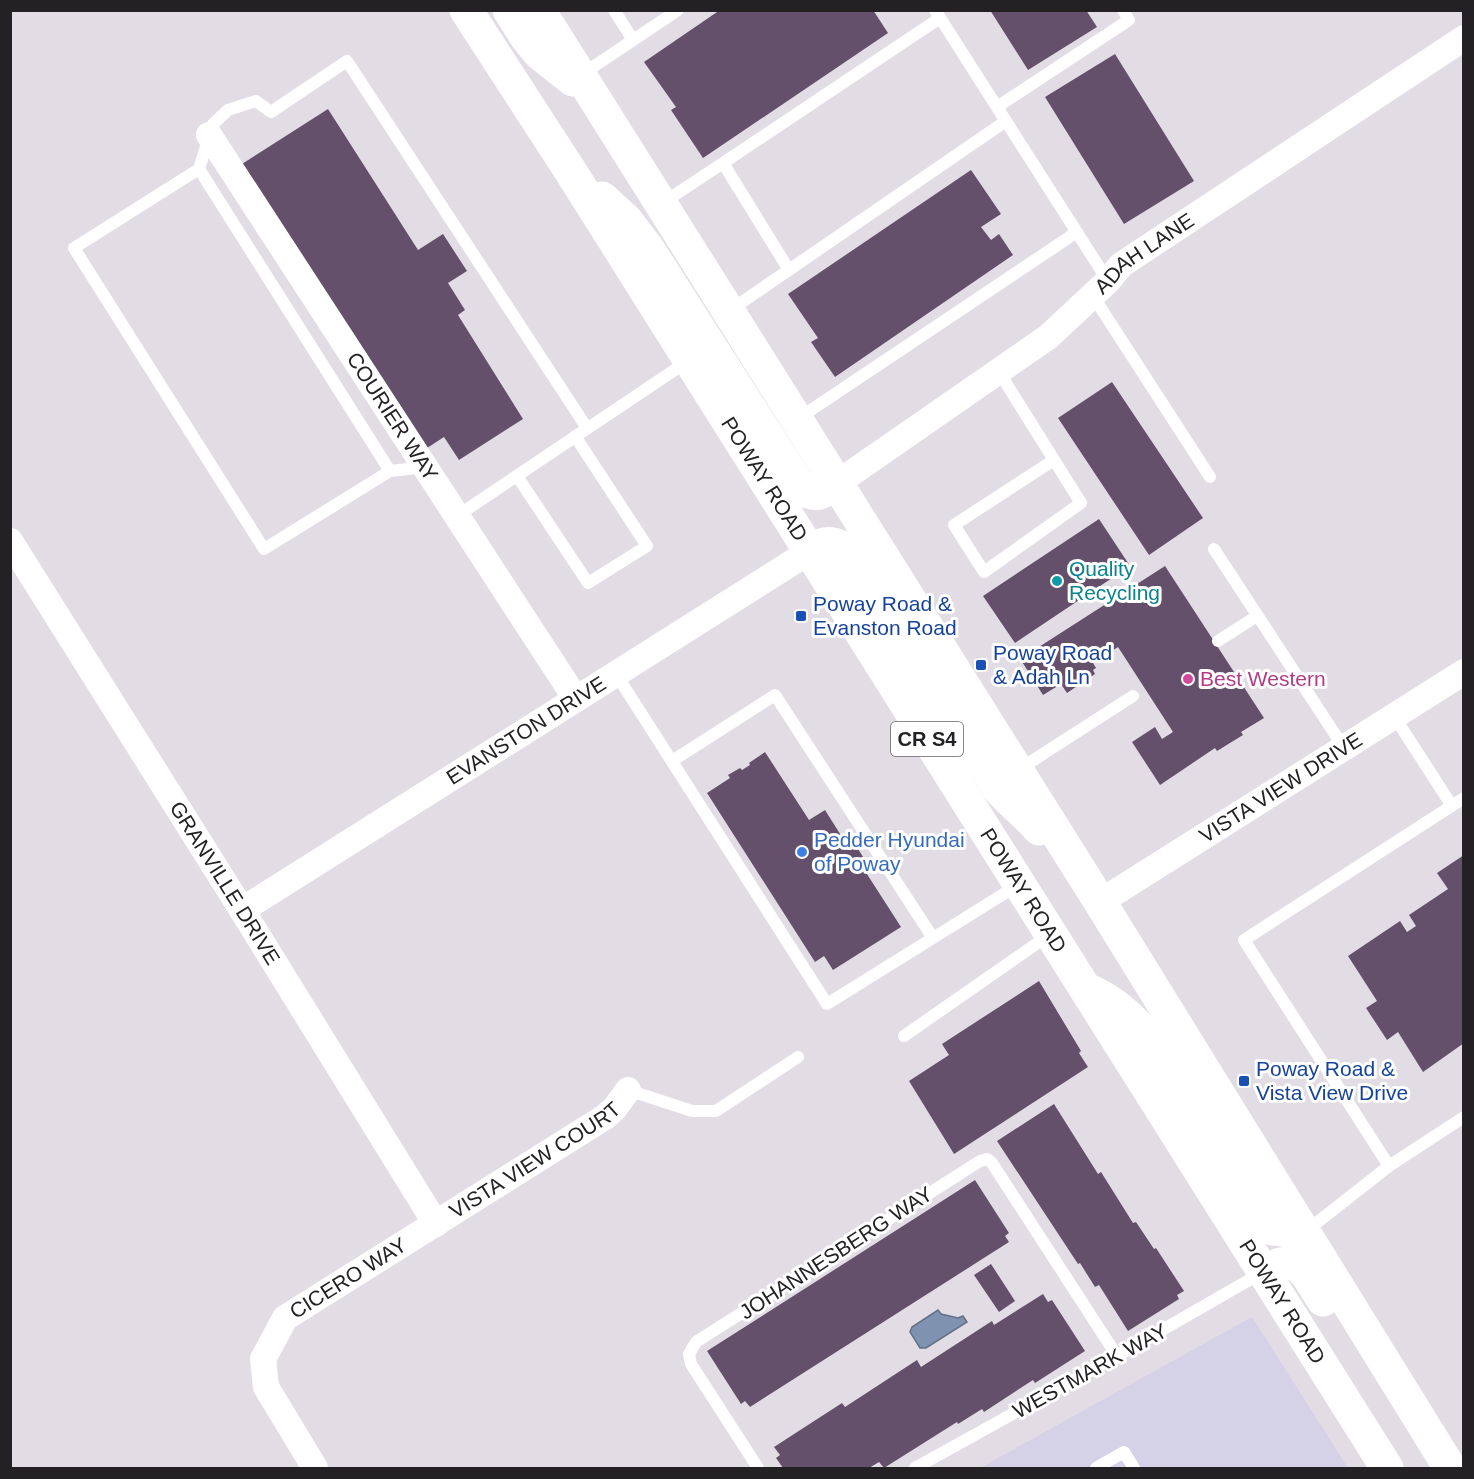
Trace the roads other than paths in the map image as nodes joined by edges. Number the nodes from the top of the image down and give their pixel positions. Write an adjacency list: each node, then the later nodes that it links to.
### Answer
1 (466, 10): 16 (main road, POWAY ROAD / CR S4)
2 (508, 10): 10 (main road)
3 (539, 10): 10 (main road, CR S4)
4 (614, 10): 9 (lane)
5 (678, 10): 9 (lane)
6 (1123, 10): 11 (lane)
7 (938, 14): 11 (lane); 14 (lane)
8 (1464, 38): 20 (street, ADAH LANE)
9 (633, 40): 10 (lane)
10 (586, 86): 17 (main road, CR S4)
11 (997, 107): 12 (lane)
12 (1006, 121): 18 (lane); 19 (lane)
13 (209, 135): 15 (lane); 25 (lane); 28 (street, COURIER WAY)
14 (723, 163): 17 (lane); 19 (lane)
15 (199, 169): 29 (lane); 29 (lane)
16 (571, 172): 22 (main road, POWAY ROAD / CR S4); 32 (main road)
17 (660, 204): 21 (main road, CR S4)
18 (1077, 232): 20 (lane); 24 (lane)
19 (789, 270): 21 (lane)
20 (1100, 289): 23 (street, ADAH LANE); 31 (lane)
21 (728, 312): 24 (main road, CR S4)
22 (688, 360): 25 (lane); 36 (main road, POWAY ROAD / CR S4)
23 (999, 372): 27 (lane); 32 (street, ADAH LANE)
24 (796, 420): 32 (main road, CR S4)
25 (587, 429): 26 (lane)
26 (575, 436): 30 (lane); 30 (lane)
27 (1054, 460): 27 (lane)
28 (426, 467): 29 (lane); 33 (street, COURIER WAY)
29 (390, 471)
30 (517, 476): 33 (lane)
31 (1210, 477)
32 (837, 484): 46 (main road, CR S4)
33 (457, 516): 42 (street, COURIER WAY)
34 (10, 541): 51 (street, GRANVILLE DRIVE)
35 (1214, 549): 37 (lane)
36 (809, 552): 40 (street, EVANSTON DRIVE); 49 (main road, POWAY ROAD / CR S4); 50 (main road)
37 (1257, 616): 38 (lane); 44 (lane)
38 (1218, 641)
39 (1464, 672): 43 (street, VISTA VIEW DRIVE)
40 (616, 674): 42 (street, EVANSTON DRIVE); 45 (lane)
41 (1133, 696): 46 (lane)
42 (576, 699): 51 (street, EVANSTON DRIVE)
43 (1394, 716): 44 (street, VISTA VIEW DRIVE); 48 (lane)
44 (1344, 747): 50 (street, VISTA VIEW DRIVE)
45 (672, 761): 53 (lane); 53 (lane)
46 (1017, 771): 50 (main road, CR S4)
47 (1464, 798): 48 (lane)
48 (1452, 806): 59 (lane)
49 (1019, 884): 52 (main road, POWAY ROAD / CR S4); 53 (lane)
50 (1100, 902): 61 (main road, CR S4)
51 (242, 910): 60 (street, GRANVILLE DRIVE)
52 (1050, 934): 54 (main road, POWAY ROAD / CR S4); 55 (lane)
53 (933, 938)
54 (1084, 987): 61 (main road); 62 (main road, POWAY ROAD / CR S4)
55 (904, 1036)
56 (798, 1057): 57 (lane)
57 (628, 1090): 60 (street, VISTA VIEW COURT)
58 (1464, 1118): 59 (lane)
59 (1389, 1166): 61 (lane)
60 (436, 1224): 65 (street, CICERO WAY)
61 (1304, 1233): 64 (main road, CR S4)
62 (1264, 1271): 63 (lane, WESTMARK WAY); 64 (main road); 70 (main road, POWAY ROAD / CR S4)
63 (1117, 1356): 66 (lane, JOHANNESBERG WAY); 67 (lane, WESTMARK WAY)
64 (1424, 1427): 71 (main road, CR S4)
65 (315, 1468)
66 (758, 1468)
67 (915, 1468)
68 (1096, 1468): 69 (lane)
69 (1134, 1468)
70 (1387, 1468)
71 (1450, 1468)

